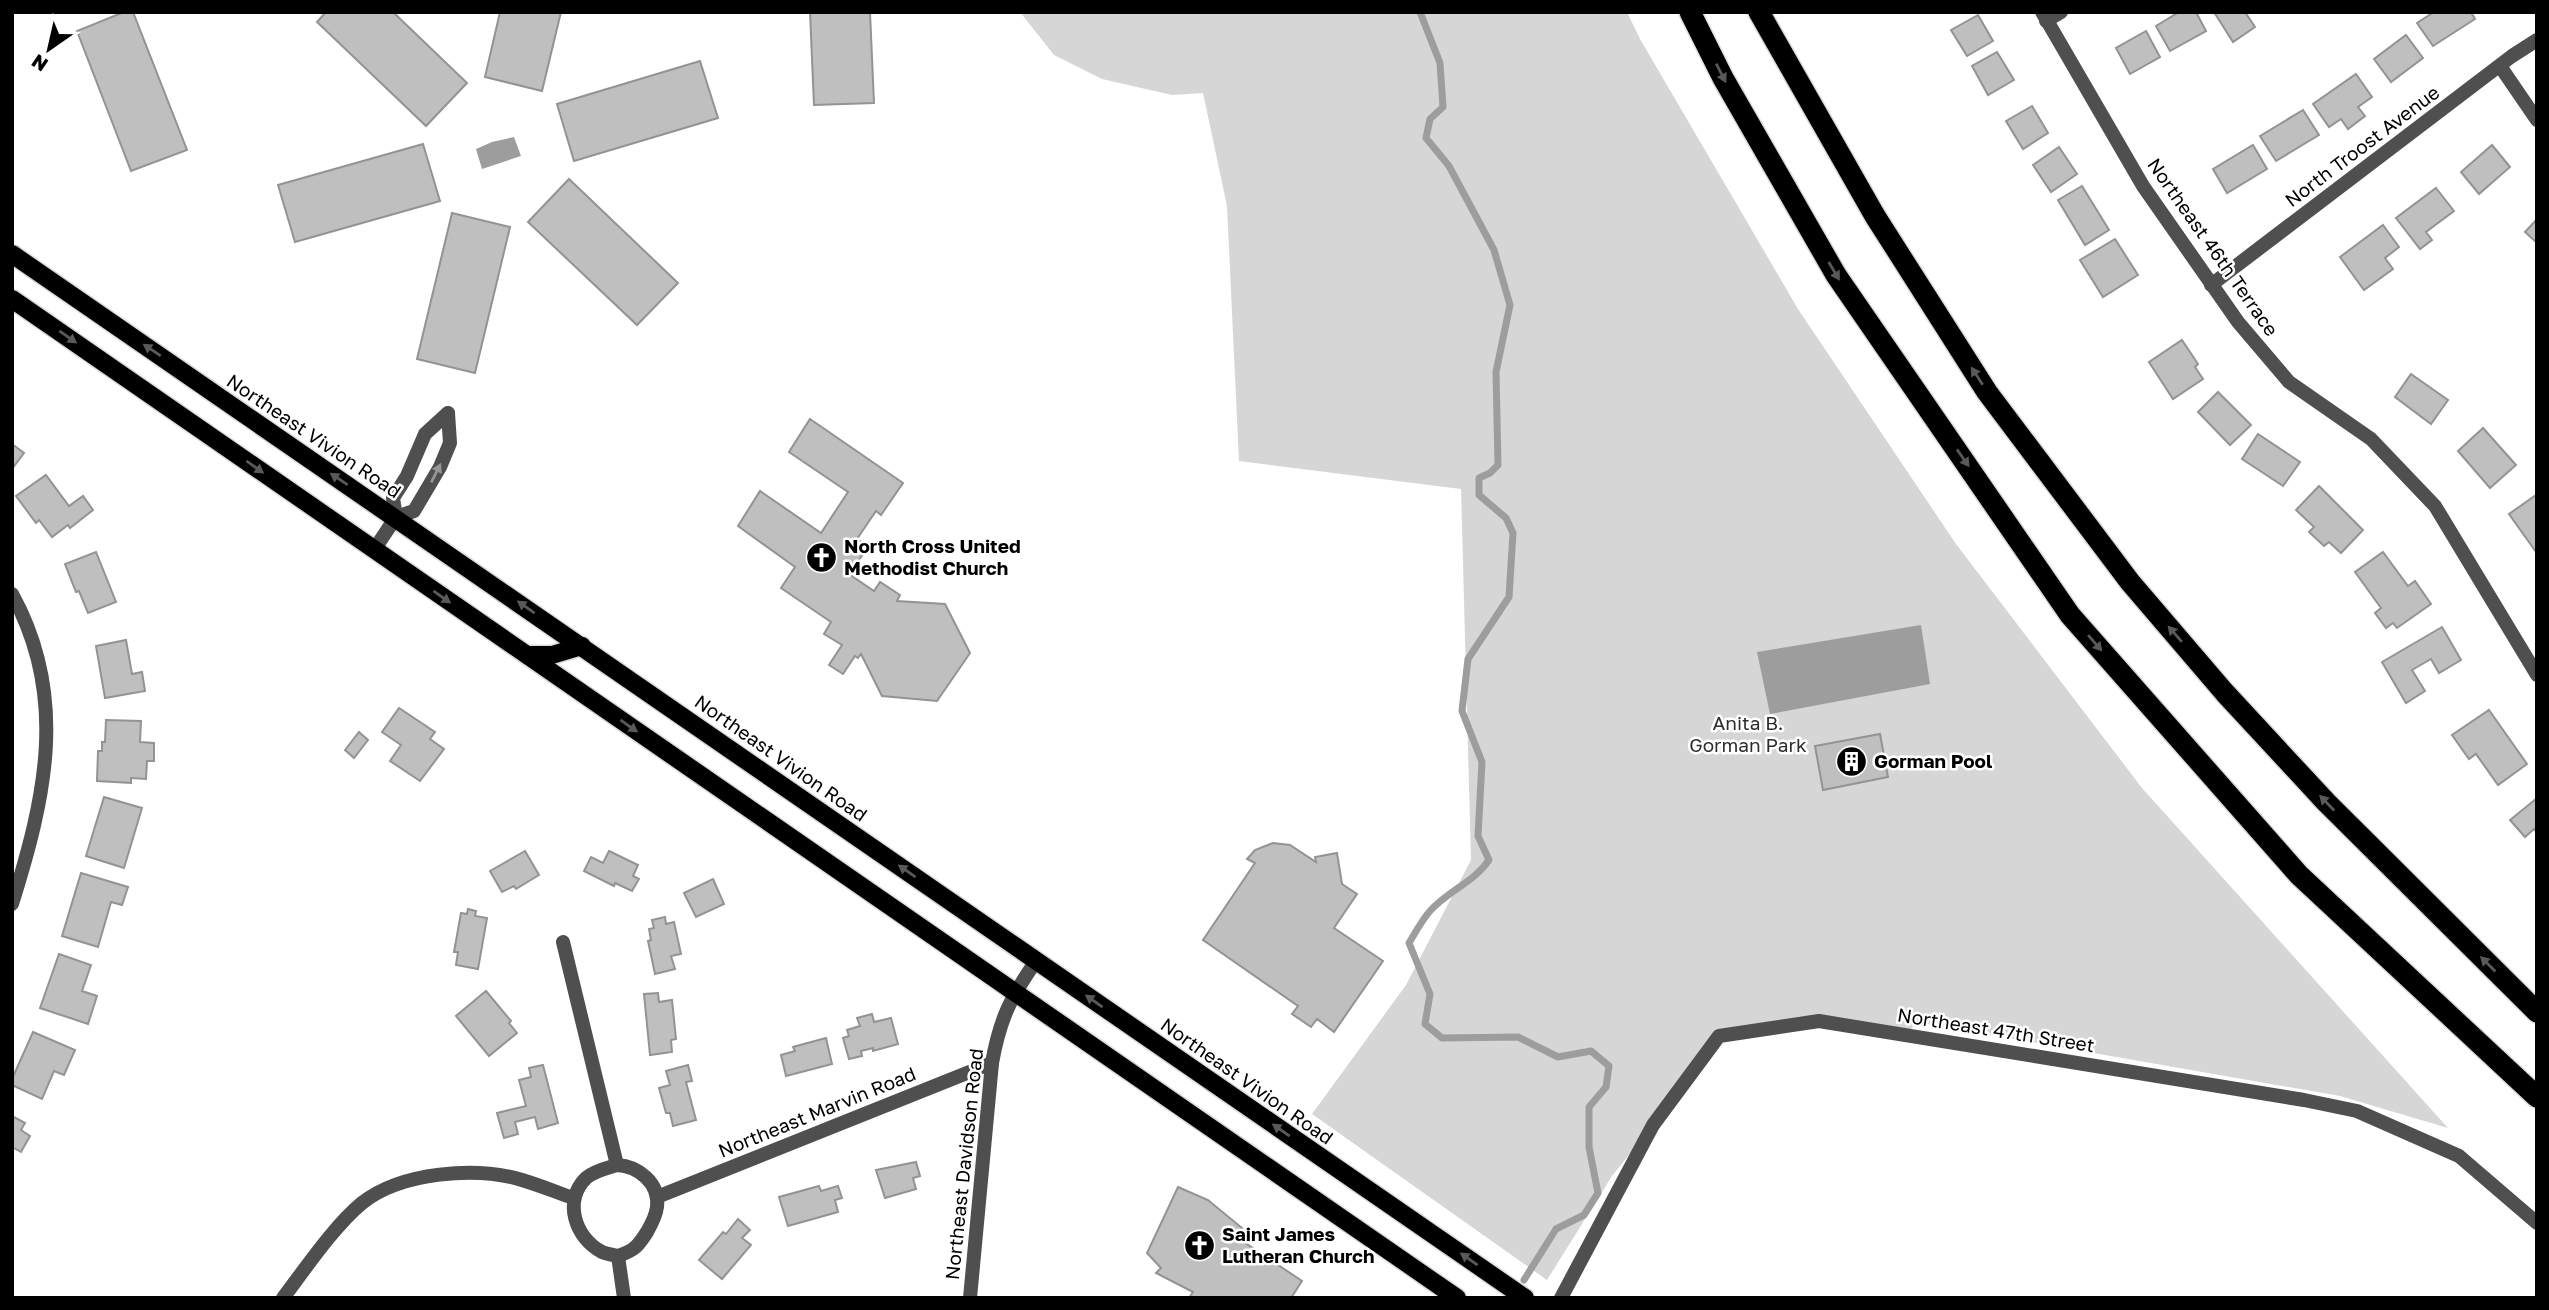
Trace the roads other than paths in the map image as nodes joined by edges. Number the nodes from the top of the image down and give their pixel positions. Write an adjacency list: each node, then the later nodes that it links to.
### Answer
1 (1690, 12): 23 (highway, one-way to 23)
2 (1759, 12): 21 (highway, one-way to 2)
3 (2061, 12): 4 (street)
4 (2044, 17): 9 (street, Northeast 46th Terrace)
5 (2537, 40): 6 (street, North Troost Avenue)
6 (2500, 66): 7 (street); 9 (street, North Troost Avenue)
7 (2537, 120)
8 (12, 254): 11 (main road, Northeast Vivion Road, one-way to 8)
9 (2211, 285): 16 (street, Northeast 46th Terrace)
10 (12, 299): 12 (main road, one-way to 12)
11 (396, 517): 11 (street, one-way to 11); 12 (street); 14 (main road, Northeast Vivion Road, one-way to 11)
12 (374, 550): 15 (main road, one-way to 15)
13 (12, 594): 17 (street)
14 (582, 646): 15 (main road); 19 (main road, Northeast Vivion Road, one-way to 14)
15 (527, 655): 20 (main road, one-way to 20)
16 (2537, 674)
17 (12, 904)
18 (563, 942): 24 (street)
19 (1036, 961): 20 (street, Northeast Davidson Road); 33 (main road, Northeast Vivion Road, one-way to 19)
20 (1014, 992): 22 (street, Northeast Davidson Road); 32 (main road)
21 (2537, 1012)
22 (992, 1063): 25 (street, Northeast Marvin Road); 31 (street, Northeast Davidson Road)
23 (2537, 1097)
24 (617, 1166): 25 (street); 26 (street)
25 (657, 1197): 28 (street)
26 (573, 1198): 28 (street); 29 (street)
27 (2537, 1223): 34 (street, Northeast 47th Street)
28 (618, 1256): 30 (street)
29 (284, 1298)
30 (624, 1298)
31 (970, 1298)
32 (1457, 1298)
33 (1525, 1298)
34 (1561, 1298)

